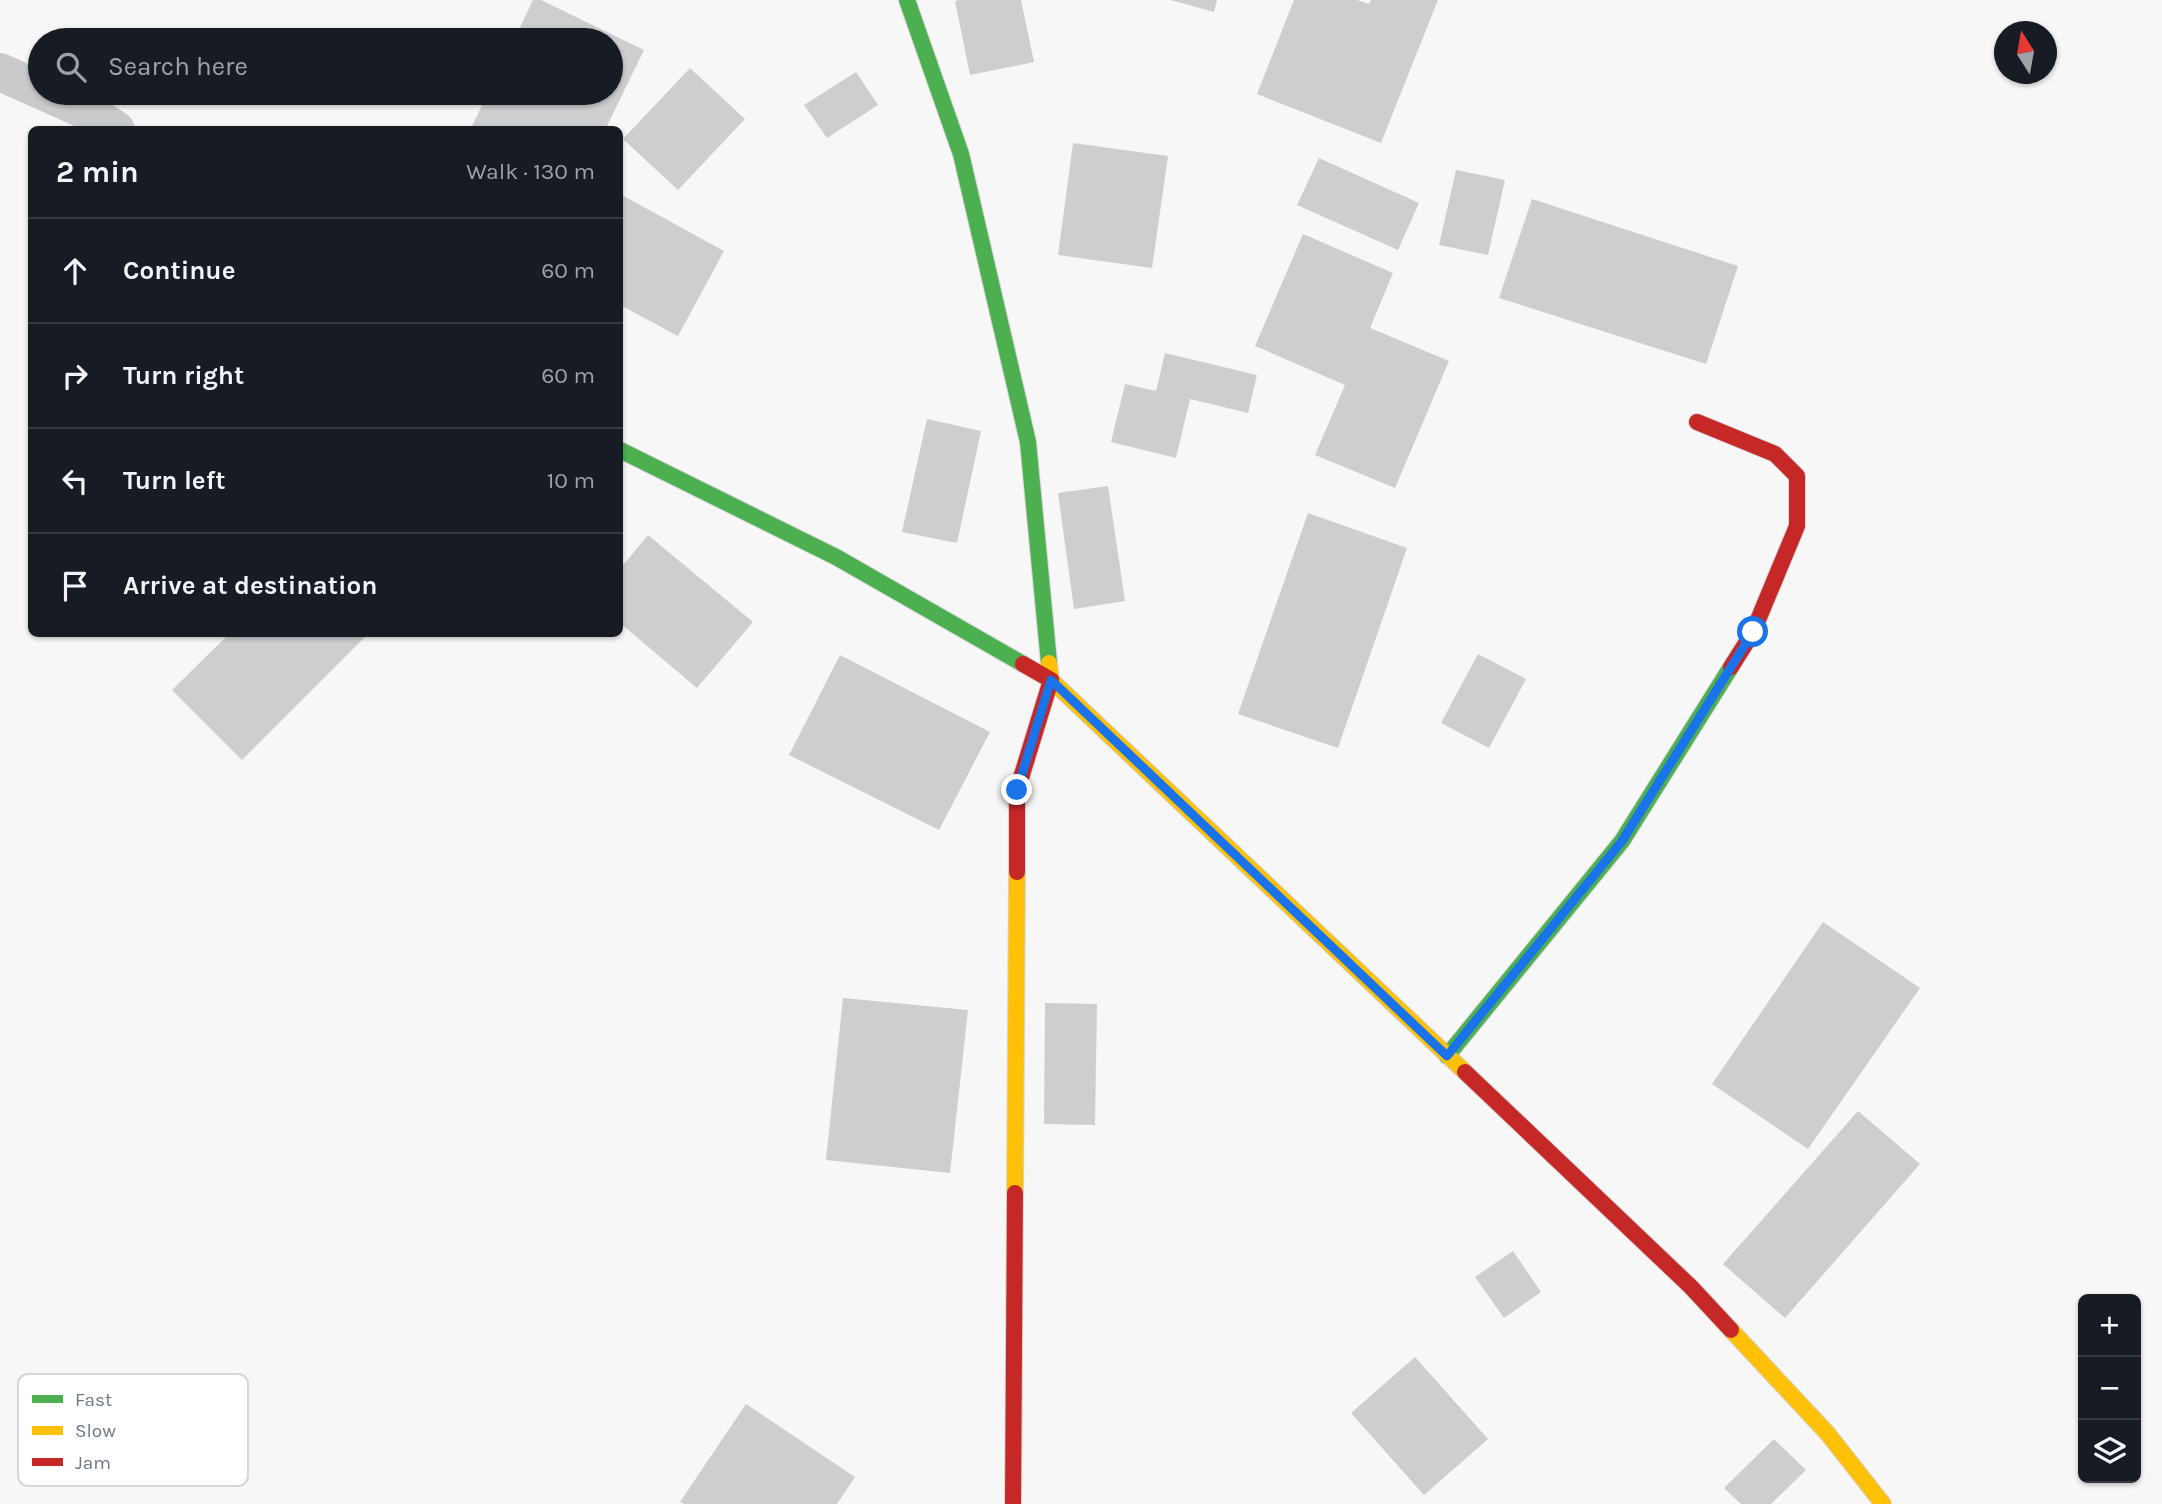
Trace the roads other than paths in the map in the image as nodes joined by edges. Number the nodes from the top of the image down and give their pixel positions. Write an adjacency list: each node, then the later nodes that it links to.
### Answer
1 (907, 0): 8 (street)
2 (0, 72): 3 (street)
3 (28, 85)
4 (74, 105): 5 (street)
5 (110, 126)
6 (1697, 422): 9 (street)
7 (623, 451): 8 (street)
8 (1051, 680): 9 (street); 10 (street)
9 (1447, 1056): 11 (street)
10 (1013, 1504)
11 (1883, 1504)

